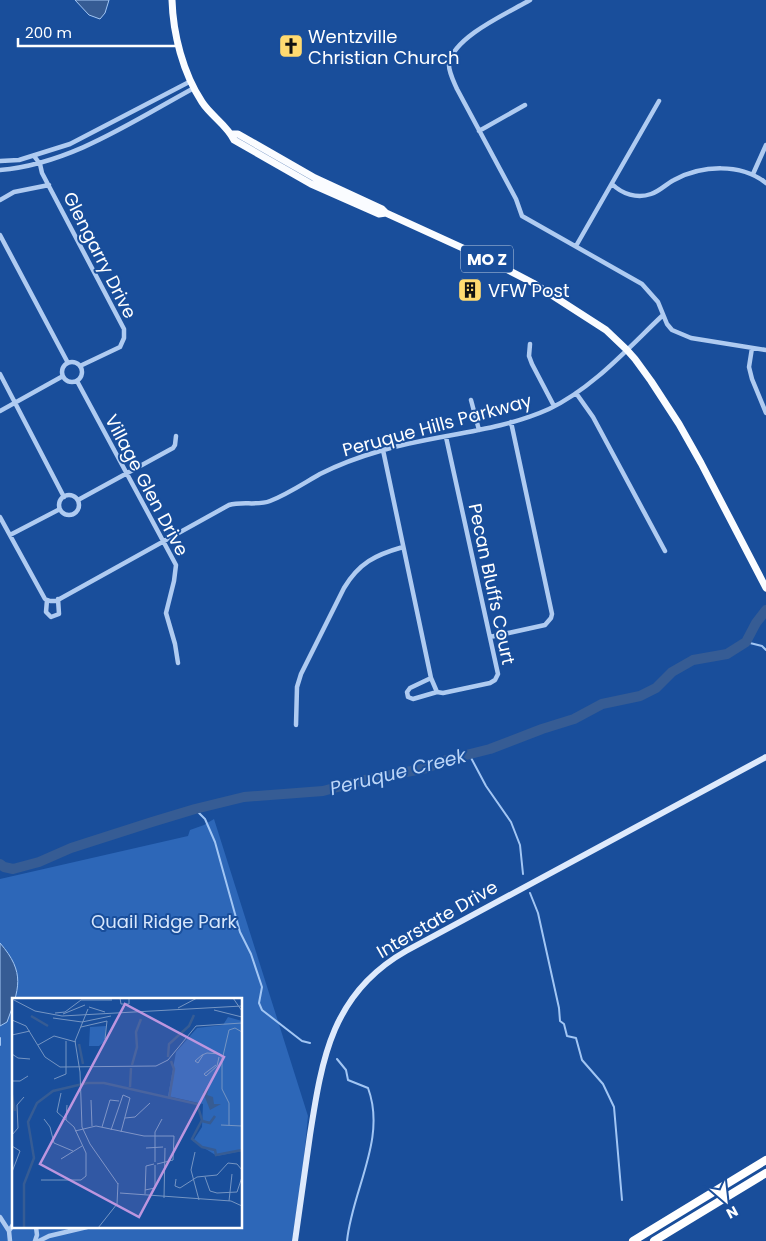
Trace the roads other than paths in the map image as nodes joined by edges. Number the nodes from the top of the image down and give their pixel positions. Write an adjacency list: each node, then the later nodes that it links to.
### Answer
1 (172, 0): 3 (main road, MO Z)
2 (530, 0): 7 (street)
3 (191, 80): 4 (main road, MO Z); 9 (street)
4 (194, 88): 11 (street); 23 (main road, MO Z)
5 (658, 101): 15 (street)
6 (525, 105): 7 (street)
7 (479, 131): 19 (street)
8 (766, 146): 13 (street)
9 (34, 156): 10 (street); 11 (street, Glengarry Drive)
10 (0, 160)
11 (40, 164): 12 (street); 16 (street, Glengarry Drive)
12 (0, 170)
13 (753, 174): 14 (street); 15 (street)
14 (766, 183)
15 (612, 184): 19 (street)
16 (49, 185): 17 (street); 26 (street, Glengarry Drive)
17 (0, 200)
18 (0, 236): 25 (street)
19 (576, 246): 20 (street)
20 (663, 315): 22 (street); 23 (street, Peruque Hills Parkway)
21 (530, 344): 33 (street)
22 (752, 348): 24 (street); 35 (street)
23 (626, 350): 30 (street, Peruque Hills Parkway); 50 (main road, MO Z)
24 (766, 350)
25 (68, 363): 26 (street); 28 (street)
26 (80, 366): 29 (street)
27 (0, 374): 32 (street)
28 (63, 376): 29 (street); 32 (street)
29 (77, 381): 41 (street, Village Glen Drive)
30 (576, 393): 33 (street, Peruque Hills Parkway); 49 (street)
31 (471, 400): 37 (street)
32 (15, 402): 34 (street); 42 (street)
33 (554, 406): 36 (street, Peruque Hills Parkway)
34 (0, 411)
35 (766, 413)
36 (511, 422): 37 (street, Peruque Hills Parkway); 53 (street)
37 (479, 430): 39 (street, Peruque Hills Parkway)
38 (176, 436): 41 (street)
39 (446, 437): 40 (street, Peruque Hills Parkway); 53 (street, Pecan Bluffs Court)
40 (382, 450): 47 (street, Peruque Hills Parkway); 48 (street)
41 (126, 474): 43 (street); 47 (street, Village Glen Drive)
42 (64, 497): 43 (street); 44 (street)
43 (78, 500): 44 (street)
44 (60, 509): 46 (street)
45 (0, 517): 46 (street)
46 (10, 536): 52 (street)
47 (163, 541): 51 (street, Peruque Hills Parkway); 54 (street, Village Glen Drive)
48 (403, 548): 55 (street); 57 (street)
49 (665, 550)
50 (766, 588)
51 (58, 599): 52 (street, Peruque Hills Parkway); 52 (street)
52 (48, 601)
53 (490, 637): 56 (street, Pecan Bluffs Court)
54 (178, 663)
55 (431, 678): 56 (street); 56 (street, Pecan Bluffs Court)
56 (437, 692)
57 (296, 725)
58 (766, 757): 70 (main road, Interstate Drive)
59 (766, 1160): 71 (highway)
60 (766, 1173): 72 (highway)
61 (1, 1218): 65 (street)
62 (12, 1226): 65 (street)
63 (83, 1228): 66 (street)
64 (36, 1229): 66 (street); 68 (street)
65 (9, 1231): 67 (street)
66 (48, 1236): 69 (street)
67 (10, 1241)
68 (35, 1241)
69 (39, 1241)
70 (295, 1241)
71 (633, 1241)
72 (654, 1241)

